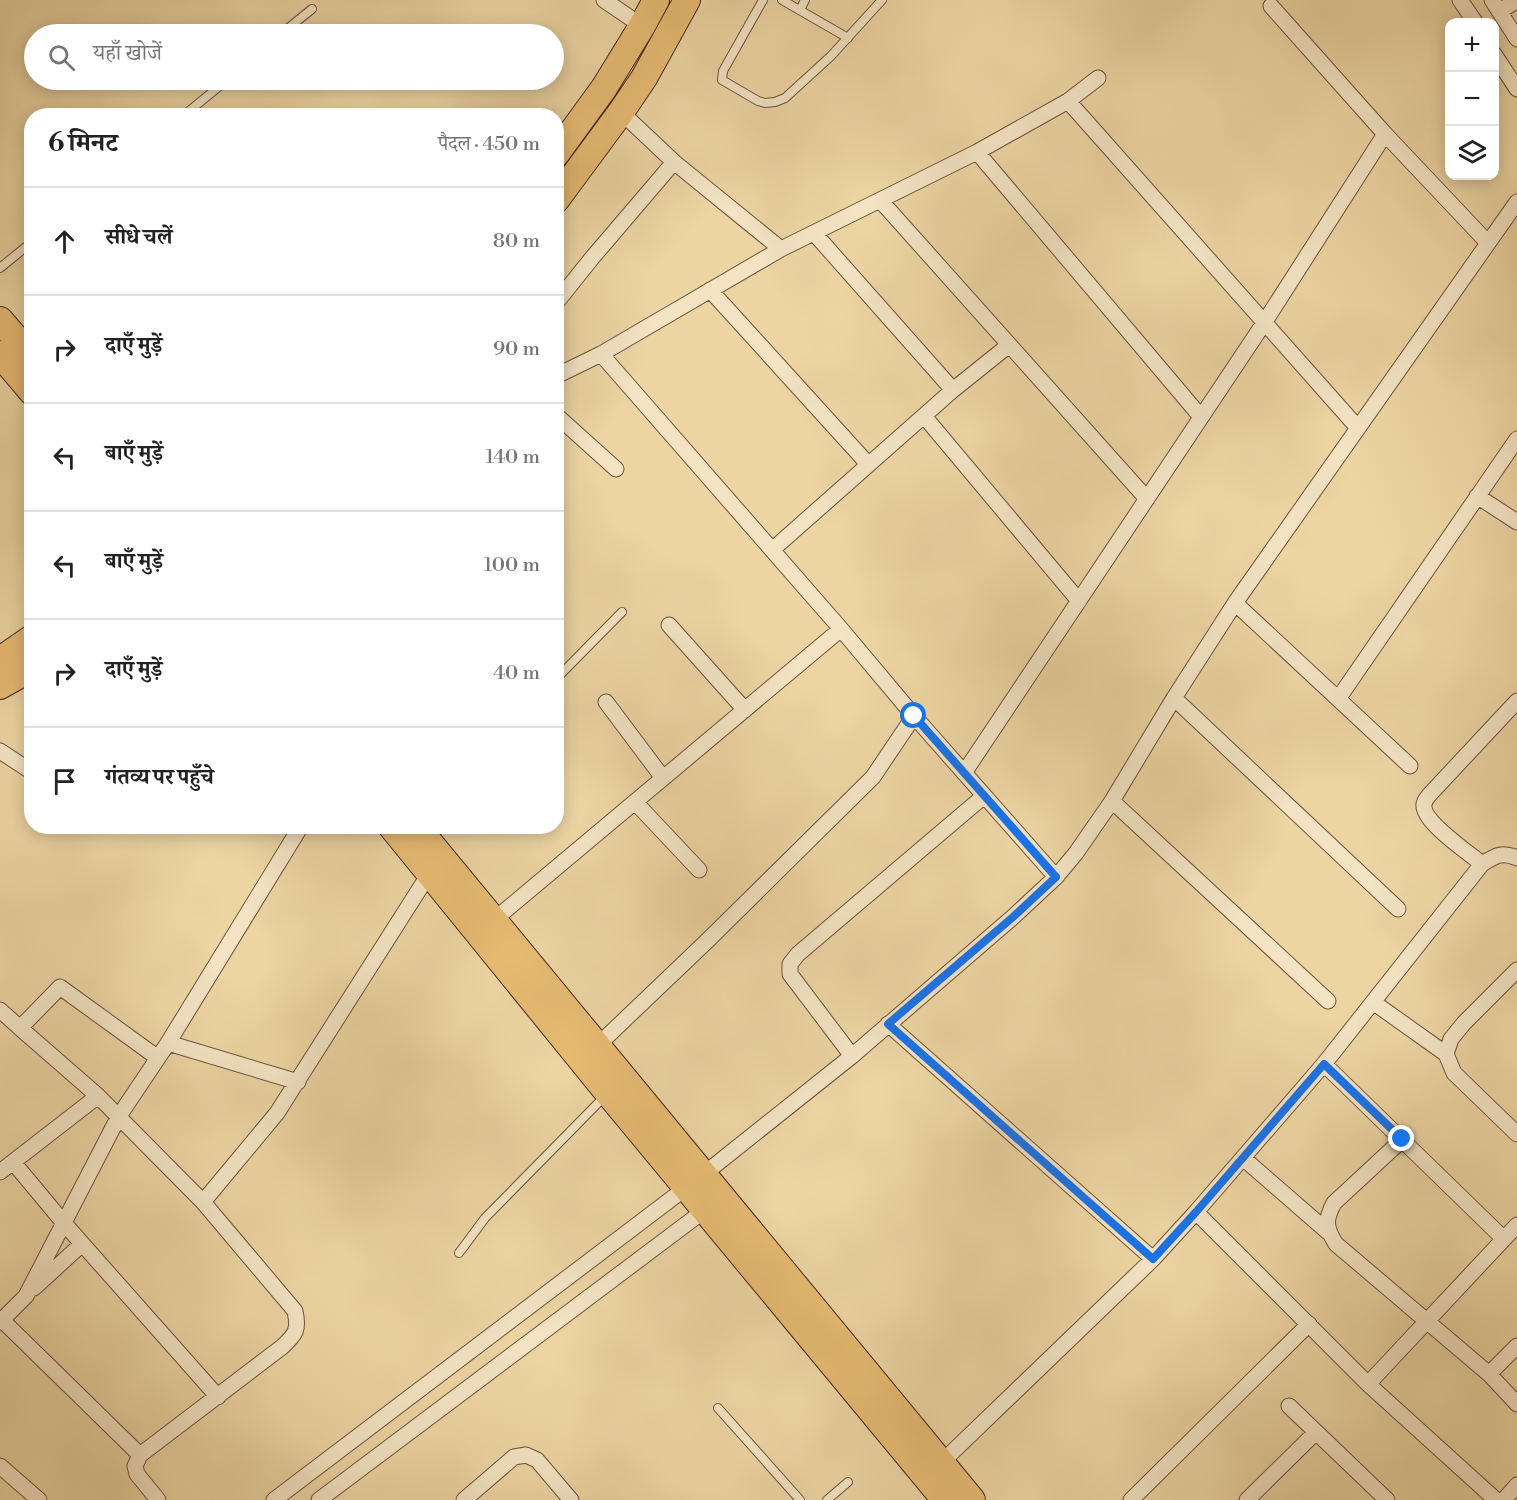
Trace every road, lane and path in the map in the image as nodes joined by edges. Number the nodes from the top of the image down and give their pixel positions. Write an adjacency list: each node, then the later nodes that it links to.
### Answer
1 (604, 0): 16 (street)
2 (656, 0): 16 (main road)
3 (687, 0): 25 (main road)
4 (763, 0): 17 (lane)
5 (782, 0): 13 (lane)
6 (805, 0): 13 (lane)
7 (882, 0): 17 (lane)
8 (1460, 0): 14 (street)
9 (1517, 1): 10 (street)
10 (1495, 5): 18 (street)
11 (1271, 6): 26 (street)
12 (312, 9): 15 (lane)
13 (800, 10): 17 (lane)
14 (1471, 18)
15 (293, 24)
16 (642, 26): 27 (main road)
17 (848, 38)
18 (1517, 39)
19 (1499, 62): 21 (street)
20 (1098, 78): 23 (street)
21 (1517, 89)
22 (215, 90): 24 (lane)
23 (1068, 101): 28 (street); 41 (street)
24 (193, 108)
25 (621, 112): 29 (street); 30 (main road)
26 (1385, 134): 34 (street); 41 (street)
27 (564, 143)
28 (977, 152): 31 (street); 50 (street)
29 (674, 162): 36 (street); 39 (street)
30 (564, 189)
31 (880, 200): 33 (street); 42 (street)
32 (1517, 202): 34 (street)
33 (814, 233): 36 (street); 48 (street)
34 (1488, 243): 52 (street)
35 (24, 248): 37 (lane)
36 (781, 249): 38 (street)
37 (0, 268)
38 (710, 291): 45 (street); 54 (street)
39 (564, 293)
40 (0, 320): 43 (main road)
41 (1264, 323): 50 (street); 52 (street)
42 (1009, 345): 48 (street); 57 (street)
43 (24, 348)
44 (0, 354): 47 (main road)
45 (601, 354): 46 (street); 59 (street)
46 (564, 372)
47 (24, 382)
48 (953, 390): 49 (street)
49 (924, 416): 54 (street); 60 (street)
50 (1201, 417): 57 (street)
51 (564, 422): 55 (street)
52 (1358, 428): 61 (street)
53 (1517, 439): 56 (street)
54 (868, 464): 59 (street)
55 (616, 469)
56 (1477, 496): 58 (street); 71 (street)
57 (1146, 499): 60 (street)
58 (1517, 522)
59 (772, 550): 64 (street)
60 (1079, 600): 79 (street)
61 (1235, 603): 70 (street); 71 (street)
62 (622, 612): 67 (lane)
63 (669, 625): 74 (street)
64 (841, 629): 74 (street); 75 (street)
65 (24, 644): 66 (main road)
66 (0, 660)
67 (564, 671)
68 (24, 672): 69 (main road)
69 (0, 686)
70 (1174, 698): 82 (street); 92 (street)
71 (1338, 699): 77 (street)
72 (1517, 701): 88 (street)
73 (606, 702): 80 (street)
74 (745, 710): 80 (street)
75 (914, 716): 79 (street); 101 (street)
76 (0, 751): 78 (street)
77 (1410, 766)
78 (24, 767)
79 (964, 773): 81 (street)
80 (663, 778): 83 (street)
81 (984, 796): 91 (street); 103 (street)
82 (1112, 801): 91 (street); 95 (street)
83 (635, 802): 89 (street); 93 (street)
84 (296, 834): 100 (street)
85 (397, 834): 90 (main road)
86 (423, 834): 93 (main road)
87 (1517, 858): 88 (street)
88 (1482, 864): 96 (street)
89 (699, 870)
90 (429, 874): 106 (street); 107 (main road)
91 (1056, 877): 98 (street)
92 (1398, 909)
93 (494, 920): 101 (main road)
94 (1517, 970): 102 (street)
95 (1328, 1001)
96 (1373, 1002): 102 (street); 105 (street)
97 (0, 1010): 99 (street)
98 (888, 1024): 103 (street); 124 (street)
99 (20, 1028): 104 (street); 108 (street)
100 (168, 1043): 104 (street); 106 (street)
101 (597, 1046): 114 (main road)
102 (1446, 1054): 110 (street)
103 (852, 1056): 114 (street)
104 (158, 1058): 109 (street)
105 (1324, 1064): 111 (street); 112 (street)
106 (298, 1082): 115 (street)
107 (608, 1093): 114 (main road); 123 (lane)
108 (98, 1096): 109 (street); 113 (street)
109 (119, 1116): 115 (street); 118 (street)
110 (1517, 1134)
111 (1402, 1139): 120 (street); 121 (street)
112 (1243, 1158): 117 (street); 120 (street)
113 (4, 1168): 118 (street)
114 (695, 1181): 116 (main road); 138 (main road); 144 (street)
115 (203, 1202): 132 (street)
116 (705, 1210): 145 (street); 150 (main road)
117 (1196, 1212): 124 (street); 128 (street)
118 (63, 1222): 122 (street); 125 (street)
119 (1517, 1225): 121 (street)
120 (1328, 1232): 127 (street)
121 (1504, 1239): 127 (street)
122 (82, 1244): 125 (street); 132 (street)
123 (459, 1253)
124 (1153, 1259): 138 (street)
125 (26, 1296): 126 (street)
126 (0, 1320): 137 (street)
127 (1426, 1321): 130 (street); 131 (street)
128 (1309, 1324): 131 (street); 152 (street)
129 (1517, 1346): 130 (street)
130 (1489, 1374): 133 (street)
131 (1368, 1384): 155 (street)
132 (218, 1397): 137 (street)
133 (1517, 1404)
134 (1288, 1406): 136 (street)
135 (718, 1408): 148 (lane)
136 (1316, 1432): 153 (street); 154 (street)
137 (140, 1455): 143 (street)
138 (941, 1464): 151 (main road)
139 (0, 1466): 142 (street)
140 (848, 1482): 149 (lane)
141 (1517, 1485): 156 (street)
142 (30, 1497)
143 (158, 1500)
144 (274, 1500)
145 (320, 1500)
146 (464, 1500): 147 (street)
147 (571, 1500)
148 (800, 1500)
149 (827, 1500)
150 (945, 1500)
151 (972, 1500)
152 (1131, 1500)
153 (1247, 1500)
154 (1387, 1500)
155 (1496, 1500)
156 (1504, 1500)

